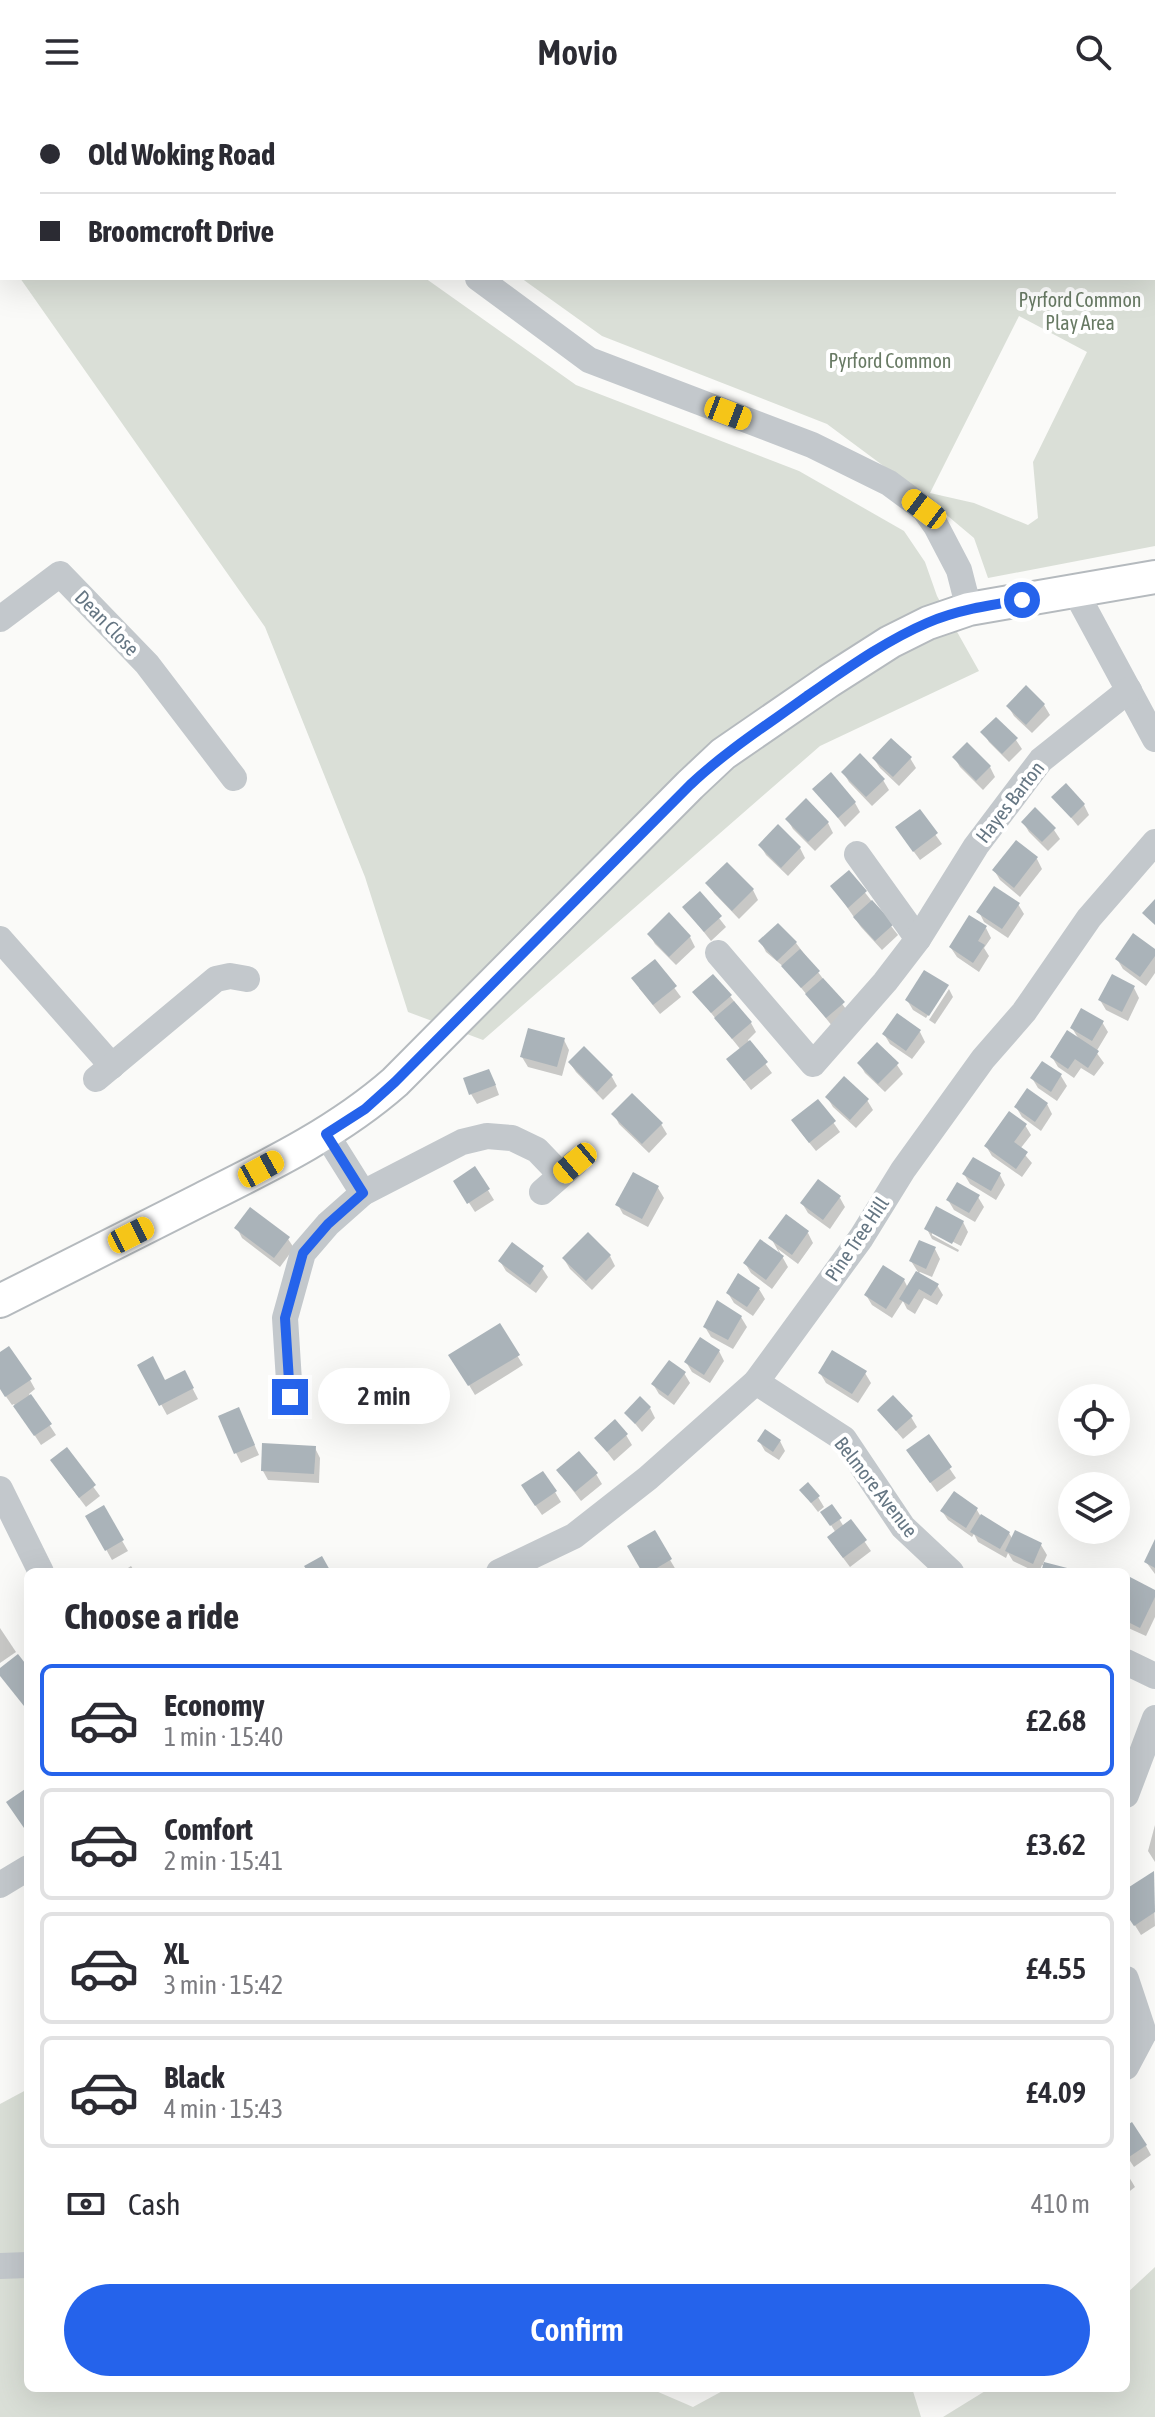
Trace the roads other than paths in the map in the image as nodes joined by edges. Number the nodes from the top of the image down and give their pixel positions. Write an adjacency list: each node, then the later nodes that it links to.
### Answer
1 (481, 280): 4 (street)
2 (1155, 577): 3 (main road)
3 (1075, 591): 4 (main road); 6 (street)
4 (969, 609): 15 (main road)
5 (0, 619): 8 (street, Dean Close)
6 (1129, 690): 7 (street); 12 (street, Hayes Barton)
7 (1155, 739)
8 (234, 778)
9 (1155, 842): 19 (street, Pine Tree Hill)
10 (857, 854): 12 (street)
11 (0, 939): 14 (street)
12 (918, 939): 13 (street, Hayes Barton)
13 (718, 953)
14 (247, 979)
15 (326, 1134): 17 (street); 18 (main road)
16 (559, 1176): 17 (street)
17 (363, 1193): 20 (street)
18 (0, 1301)
19 (756, 1382): 23 (street, Pine Tree Hill); 24 (street, Belmore Avenue)
20 (290, 1397)
21 (0, 1489): 22 (street)
22 (39, 1568)
23 (507, 1568)
24 (947, 1568)
25 (1130, 1664): 26 (street)
26 (1155, 1676)
27 (1155, 1718): 28 (street)
28 (1130, 1784)
29 (24, 1870): 30 (street)
30 (0, 1885)
31 (1130, 1988): 32 (street)
32 (1149, 2033): 33 (street)
33 (1130, 2061)
34 (24, 2265): 35 (street)
35 (0, 2266)

